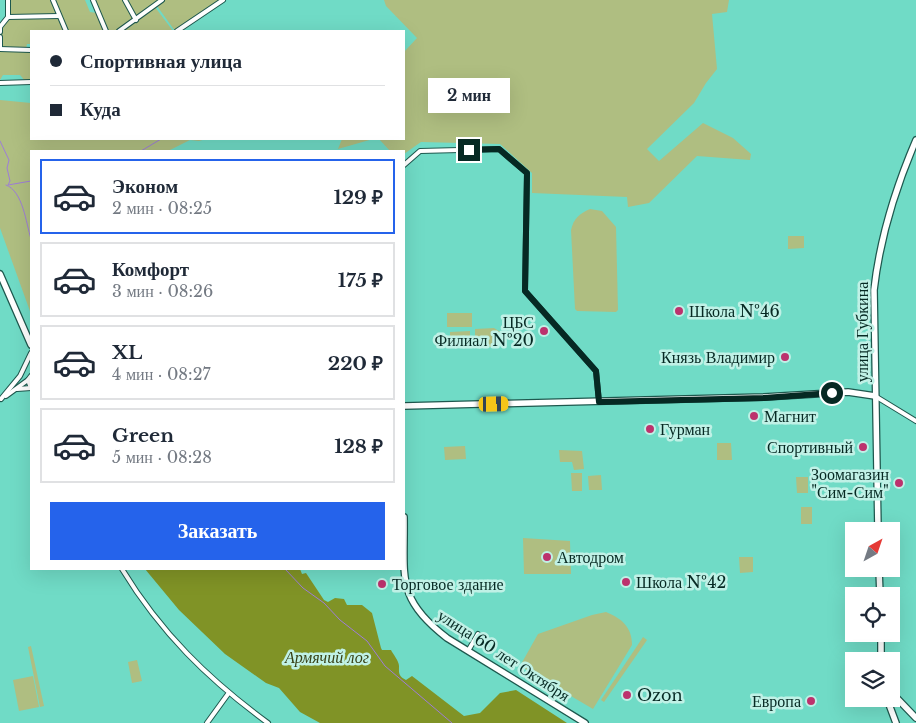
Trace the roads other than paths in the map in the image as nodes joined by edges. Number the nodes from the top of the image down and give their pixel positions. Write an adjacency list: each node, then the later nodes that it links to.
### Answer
1 (8, 0): 8 (street)
2 (53, 0): 7 (street)
3 (93, 0): 11 (street)
4 (125, 0): 9 (street)
5 (162, 0): 9 (street)
6 (223, 0): 13 (street)
7 (59, 16): 8 (street); 10 (street)
8 (8, 17): 14 (street)
9 (136, 20): 12 (street)
10 (66, 30)
11 (106, 30)
12 (121, 30)
13 (178, 30)
14 (0, 32)
15 (0, 36): 16 (street)
16 (0, 49): 17 (street)
17 (30, 50)
18 (30, 82): 19 (street)
19 (0, 83)
20 (916, 140): 28 (street, улица Губкина)
21 (405, 164): 30 (street)
22 (0, 274): 23 (street)
23 (30, 343)
24 (30, 355): 29 (street)
25 (30, 377): 27 (street)
26 (30, 388): 27 (street)
27 (15, 389): 29 (street)
28 (875, 396): 30 (street); 32 (street); 33 (street, улица Губкина)
29 (0, 400)
30 (599, 402): 31 (street)
31 (405, 406)
32 (916, 421)
33 (878, 522)
34 (123, 570): 38 (street)
35 (405, 570): 37 (street, улица 60 лет Октября)
36 (478, 634): 37 (street)
37 (468, 651): 44 (street, улица 60 лет Октября)
38 (228, 694): 42 (street); 43 (street)
39 (900, 701): 41 (street)
40 (890, 707): 45 (street)
41 (916, 718)
42 (207, 723)
43 (268, 723)
44 (585, 723)
45 (896, 723)

